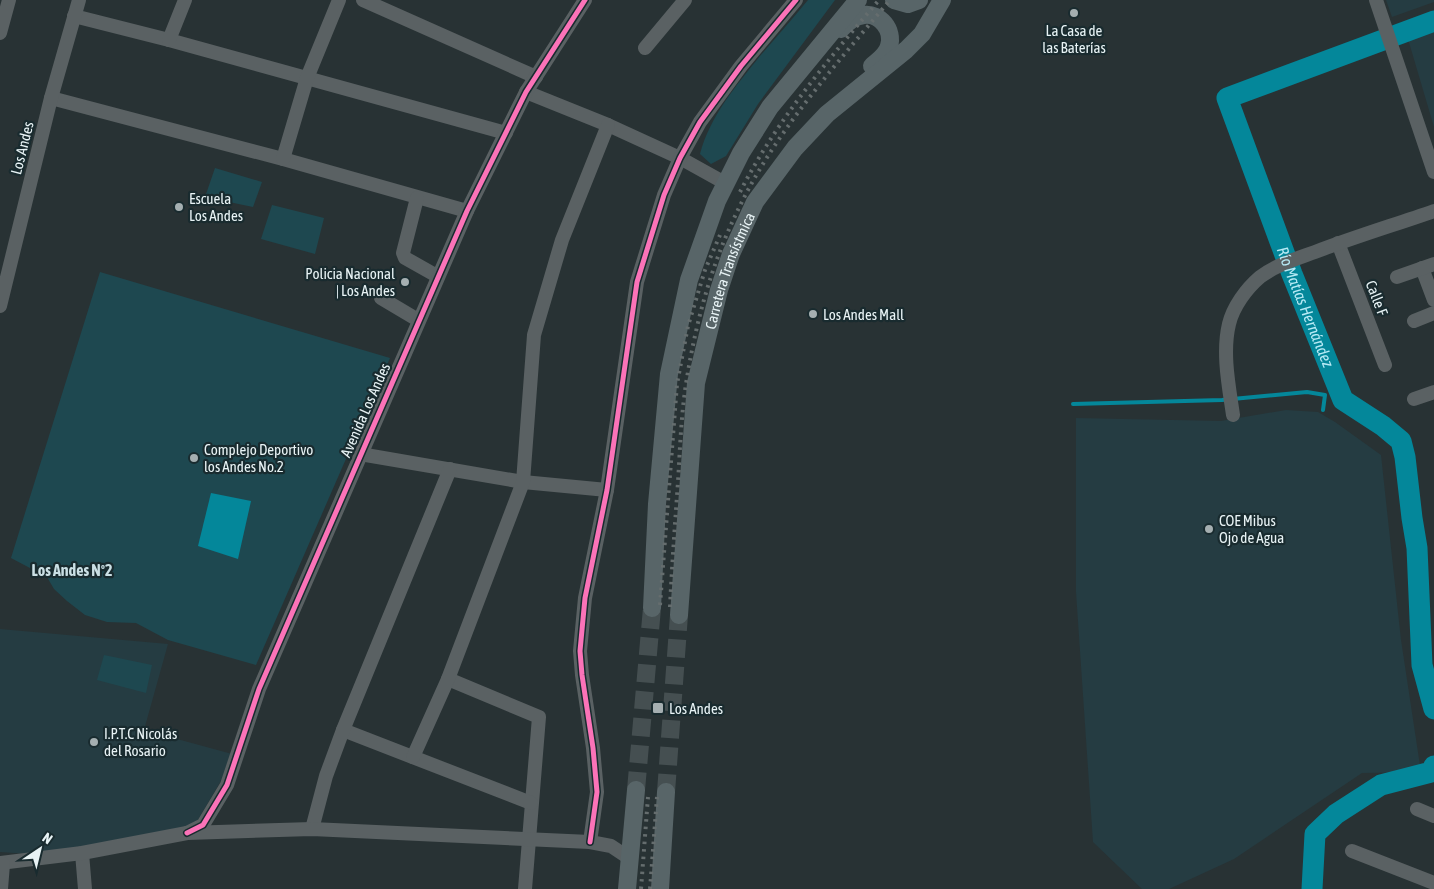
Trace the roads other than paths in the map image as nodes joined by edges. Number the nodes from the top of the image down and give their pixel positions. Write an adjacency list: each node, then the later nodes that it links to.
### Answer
1 (9, 0): 15 (street)
2 (79, 0): 14 (street, Los Andes)
3 (185, 0): 16 (street)
4 (339, 0): 19 (street)
5 (363, 0): 18 (street)
6 (585, 0): 18 (street, Avenida Los Andes)
7 (685, 0): 17 (street)
8 (796, 0): 25 (street)
9 (858, 0): 22 (main road, Carretera Transístmica)
10 (894, 0): 11 (main road)
11 (920, 0)
12 (942, 0): 28 (main road, Carretera Transístmica)
13 (1376, 0): 27 (street)
14 (74, 16): 16 (street); 21 (street, Los Andes)
15 (0, 33)
16 (169, 40): 19 (street)
17 (645, 48)
18 (536, 77): 20 (street, Avenida Los Andes)
19 (307, 78): 24 (street); 26 (street)
20 (526, 92): 23 (street); 24 (street, Avenida Los Andes)
21 (51, 98): 26 (street); 39 (street, Los Andes)
22 (770, 107): 28 (main road); 29 (main road, Carretera Transístmica)
23 (608, 125): 25 (street); 49 (street)
24 (506, 133): 31 (street, Avenida Los Andes)
25 (680, 158): 29 (street); 50 (street)
26 (283, 159): 30 (street)
27 (1434, 172)
28 (773, 177): 52 (main road, Carretera Transístmica)
29 (725, 183): 51 (main road, Carretera Transístmica)
30 (416, 198): 31 (street); 35 (street)
31 (467, 211): 35 (street, Avenida Los Andes)
32 (1434, 212): 33 (street)
33 (1338, 243): 43 (street, Calle F); 46 (street)
34 (1428, 266): 36 (street); 38 (street)
35 (437, 276): 41 (street, Avenida Los Andes)
36 (1397, 277)
37 (381, 298): 41 (street)
38 (1434, 300)
39 (0, 306)
40 (1434, 313): 42 (street)
41 (418, 320): 47 (street, Avenida Los Andes)
42 (1414, 321)
43 (1385, 365)
44 (1434, 392): 45 (street)
45 (1414, 399)
46 (1232, 413)
47 (360, 454): 48 (street); 62 (street, Avenida Los Andes)
48 (450, 469): 49 (street); 54 (street)
49 (523, 482): 50 (street); 53 (street)
50 (607, 490): 64 (street)
51 (652, 608)
52 (679, 616)
53 (448, 679): 55 (street); 58 (street)
54 (343, 730): 55 (street); 61 (street)
55 (413, 757): 58 (street)
56 (636, 790): 67 (main road)
57 (666, 792): 74 (main road)
58 (532, 803): 63 (street)
59 (1417, 809): 60 (street)
60 (1434, 816)
61 (312, 829): 62 (street); 63 (street)
62 (187, 833): 66 (street)
63 (528, 840): 64 (street); 72 (street)
64 (590, 842): 67 (street)
65 (1352, 851): 69 (street)
66 (82, 853): 68 (street); 71 (street)
67 (629, 858): 73 (main road)
68 (1, 864): 70 (street)
69 (1434, 883)
70 (2, 889)
71 (85, 889)
72 (525, 889)
73 (627, 889)
74 (660, 889)

